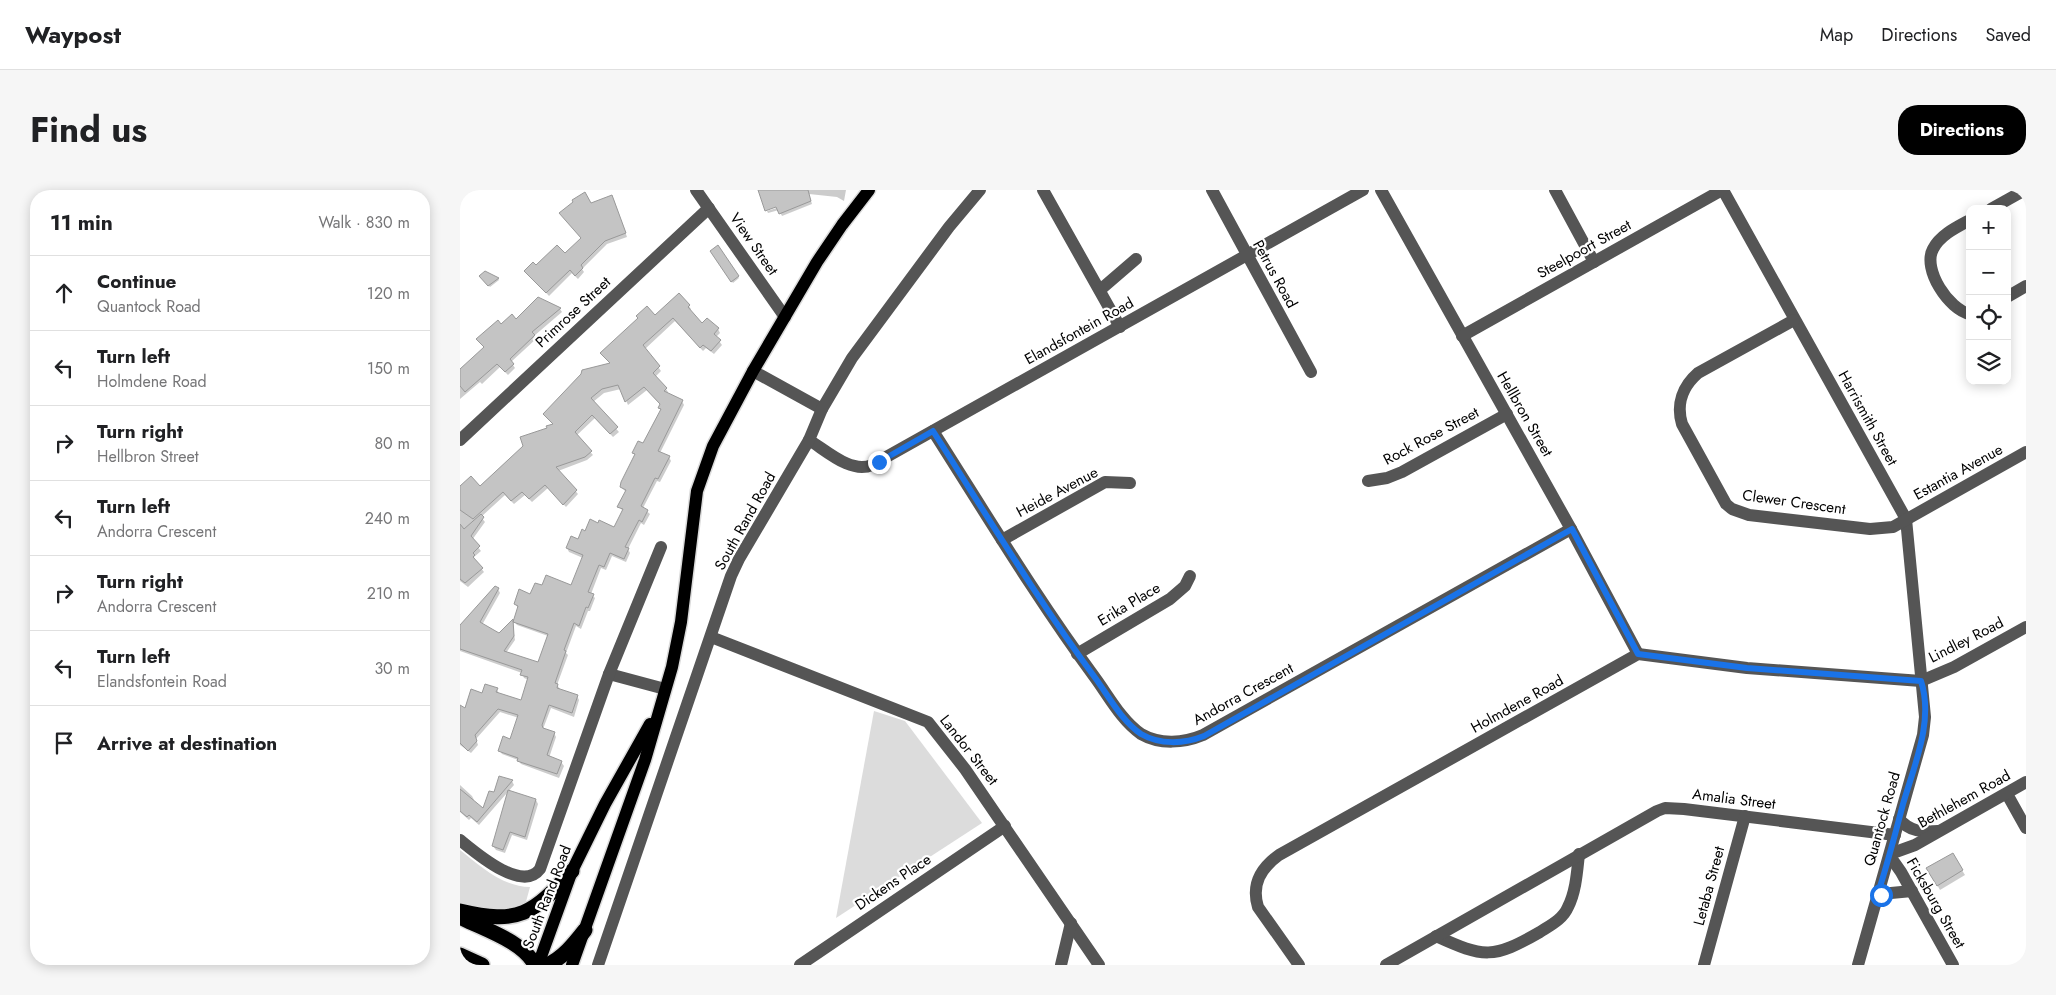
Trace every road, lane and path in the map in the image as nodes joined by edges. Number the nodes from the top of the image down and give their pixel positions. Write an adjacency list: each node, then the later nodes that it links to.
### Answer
1 (696, 190): 12 (street, View Street)
2 (869, 190): 21 (main road, South Rand Road)
3 (980, 190): 27 (street, South Rand Road)
4 (1044, 190): 18 (street)
5 (1212, 190): 14 (street, Petrus Road)
6 (1363, 190): 14 (street, Elandsfontein Road)
7 (1381, 190): 24 (street, Hellbron Street)
8 (1555, 190): 16 (street)
9 (1723, 190): 16 (street, Steelpoort Street); 22 (street, Harrismith Street)
10 (2025, 190): 11 (street)
11 (1998, 205)
12 (709, 208): 21 (street, View Street); 30 (street, Primrose Street)
13 (1966, 223): 20 (street)
14 (1246, 256): 23 (street, Elandsfontein Road); 26 (street, Petrus Road)
15 (1136, 259): 18 (street)
16 (1594, 262): 24 (street, Steelpoort Street)
17 (2026, 286): 19 (street)
18 (1100, 290): 23 (street)
19 (2010, 295)
20 (1966, 313)
21 (785, 317): 25 (main road, South Rand Road)
22 (1794, 320): 35 (street, Harrismith Street); 35 (street, Clewer Crescent)
23 (1120, 327): 29 (street, Elandsfontein Road)
24 (1462, 336): 28 (street, Hellbron Street)
25 (752, 371): 27 (street); 46 (main road, South Rand Road)
26 (1311, 372)
27 (822, 409): 31 (street, South Rand Road)
28 (1507, 414): 33 (street, Rock Rose Street); 36 (street, Hellbron Street)
29 (933, 431): 31 (street, Elandsfontein Road); 37 (street, Andorra Crescent)
30 (460, 440)
31 (809, 440): 41 (street, South Rand Road)
32 (2026, 452): 35 (street, Estantia Avenue)
33 (1368, 481)
34 (1130, 483): 37 (street, Heide Avenue)
35 (1906, 519): 45 (street, Harrismith Street)
36 (1572, 529): 42 (street, Andorra Crescent); 43 (street, Hellbron Street)
37 (1002, 540): 42 (street, Andorra Crescent)
38 (661, 547): 44 (street, South Rand Road)
39 (1190, 576): 42 (street, Erika Place)
40 (2026, 627): 45 (street, Lindley Road)
41 (711, 637): 52 (street, Landor Street); 72 (street, South Rand Road)
42 (1077, 654)
43 (1638, 654): 45 (street); 76 (street, Holmdene Road)
44 (609, 674): 46 (street); 56 (street, South Rand Road)
45 (1921, 681): 51 (street, Quantock Road)
46 (665, 689): 47 (main road, South Rand Road)
47 (659, 709): 59 (main road, South Rand Road); 65 (main road, South Rand Road)
48 (2026, 782): 49 (street, Bethlehem Road)
49 (2007, 794): 53 (street); 54 (street, Bethlehem Road)
50 (1745, 816): 55 (street, Amalia Street); 57 (street, Amalia Street); 78 (street, Letaba Street)
51 (1899, 819): 54 (street); 55 (street, Quantock Road)
52 (1005, 826): 64 (street, Landor Street); 73 (street, Dickens Place)
53 (2026, 828)
54 (1941, 831): 58 (street, Bethlehem Road)
55 (1895, 835): 58 (street, Quantock Road)
56 (460, 840)
57 (1579, 854): 66 (street, Amalia Street); 66 (street)
58 (1890, 857): 60 (street, Ficksburg Street); 61 (street, Quantock Road)
59 (572, 871): 62 (highway); 69 (main road, South Rand Road)
60 (1912, 891): 61 (street); 80 (street, Ficksburg Street)
61 (1877, 896): 79 (street, Quantock Road)
62 (460, 911)
63 (460, 917): 69 (highway)
64 (1071, 923): 74 (street); 75 (street, Landor Street)
65 (585, 930): 70 (highway); 71 (main road, South Rand Road)
66 (1436, 936): 77 (street, Amalia Street)
67 (460, 955): 68 (highway)
68 (482, 965)
69 (536, 965)
70 (547, 965)
71 (572, 965)
72 (598, 965)
73 (800, 965)
74 (1061, 965)
75 (1099, 965)
76 (1299, 965)
77 (1386, 965)
78 (1704, 965)
79 (1858, 965)
80 (1953, 965)

